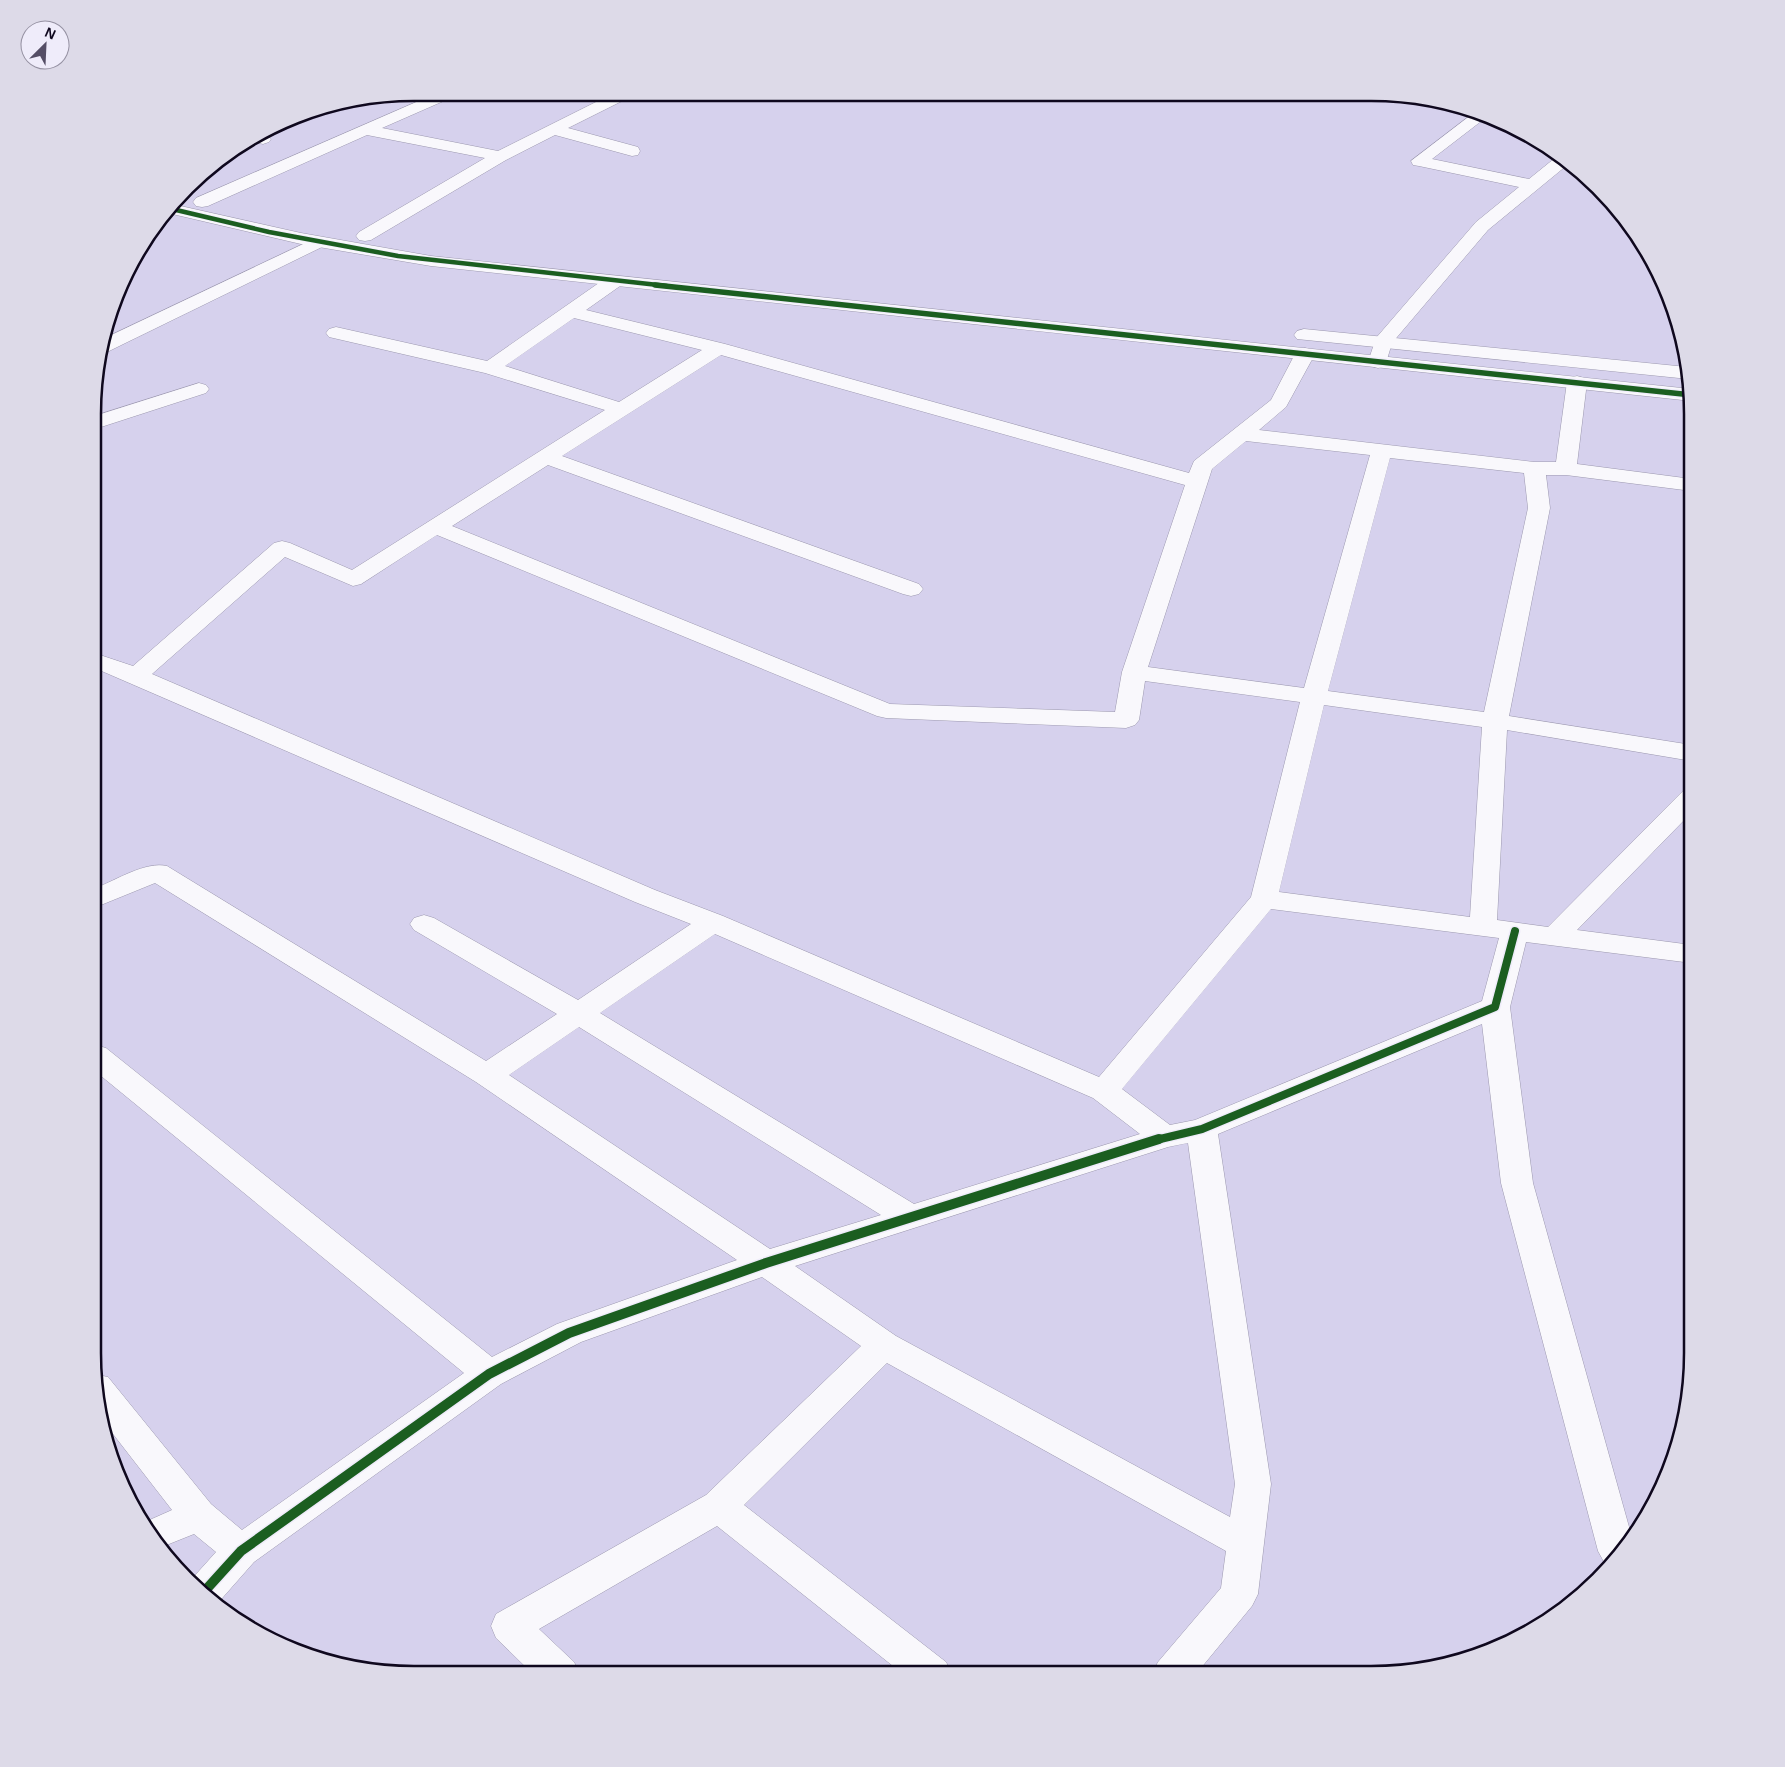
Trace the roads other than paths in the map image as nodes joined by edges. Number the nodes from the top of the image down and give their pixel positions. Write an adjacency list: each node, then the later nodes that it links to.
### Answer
1 (431, 101): 5 (street)
2 (610, 101): 4 (street)
3 (1475, 119): 9 (street)
4 (552, 129): 6 (street); 7 (street)
5 (365, 130): 7 (street); 11 (street)
6 (632, 151)
7 (500, 156): 13 (street)
8 (1558, 164): 9 (street)
9 (1532, 185): 18 (street)
10 (188, 198): 11 (street)
11 (202, 202): 13 (street)
12 (177, 210): 14 (street)
13 (365, 236): 18 (street)
14 (318, 242): 15 (street); 19 (street)
15 (613, 282): 16 (street); 21 (street)
16 (571, 312): 20 (street); 23 (street)
17 (336, 333): 23 (street)
18 (1383, 342): 22 (street); 24 (street)
19 (109, 343)
20 (718, 348): 28 (street); 35 (street)
21 (1305, 354): 22 (street); 30 (street)
22 (1378, 362): 25 (street)
23 (490, 368): 28 (street)
24 (1681, 372)
25 (1577, 382): 27 (street); 34 (street)
26 (199, 388): 29 (street)
27 (1683, 394)
28 (622, 409): 32 (street)
29 (101, 419)
30 (1241, 434): 31 (street); 35 (street)
31 (1382, 450): 33 (street); 42 (street)
32 (546, 457): 37 (street); 38 (street)
33 (1534, 468): 34 (street); 43 (street)
34 (1566, 469): 36 (street)
35 (1197, 482): 40 (street)
36 (1684, 484)
37 (436, 526): 40 (street); 41 (street)
38 (911, 589)
39 (101, 663): 41 (street)
40 (1134, 672): 42 (street)
41 (136, 676): 48 (street)
42 (1314, 696): 43 (street); 47 (street)
43 (1495, 721): 44 (street); 50 (street)
44 (1684, 752)
45 (1684, 805): 52 (street)
46 (101, 896): 57 (street)
47 (1264, 899): 50 (street); 58 (street)
48 (713, 922): 55 (street); 58 (street)
49 (424, 924): 55 (street)
50 (1483, 926): 51 (street)
51 (1515, 930): 52 (street); 54 (street)
52 (1556, 935): 53 (street)
53 (1684, 953)
54 (1496, 1007): 59 (street); 70 (street)
55 (580, 1014): 57 (street); 61 (street)
56 (101, 1060): 64 (street)
57 (487, 1076): 62 (street)
58 (1104, 1091): 60 (street)
59 (1202, 1129): 60 (street); 69 (street)
60 (1165, 1137): 61 (street)
61 (912, 1218): 62 (street)
62 (766, 1263): 63 (street); 64 (street)
63 (884, 1345): 66 (street); 69 (street)
64 (489, 1374): 71 (street)
65 (105, 1398): 67 (street)
66 (719, 1506): 73 (street); 74 (street)
67 (198, 1515): 68 (street); 71 (street)
68 (159, 1533)
69 (1246, 1544): 75 (street)
70 (1616, 1547)
71 (241, 1551): 72 (street)
72 (208, 1588)
73 (552, 1666)
74 (922, 1666)
75 (1179, 1666)

